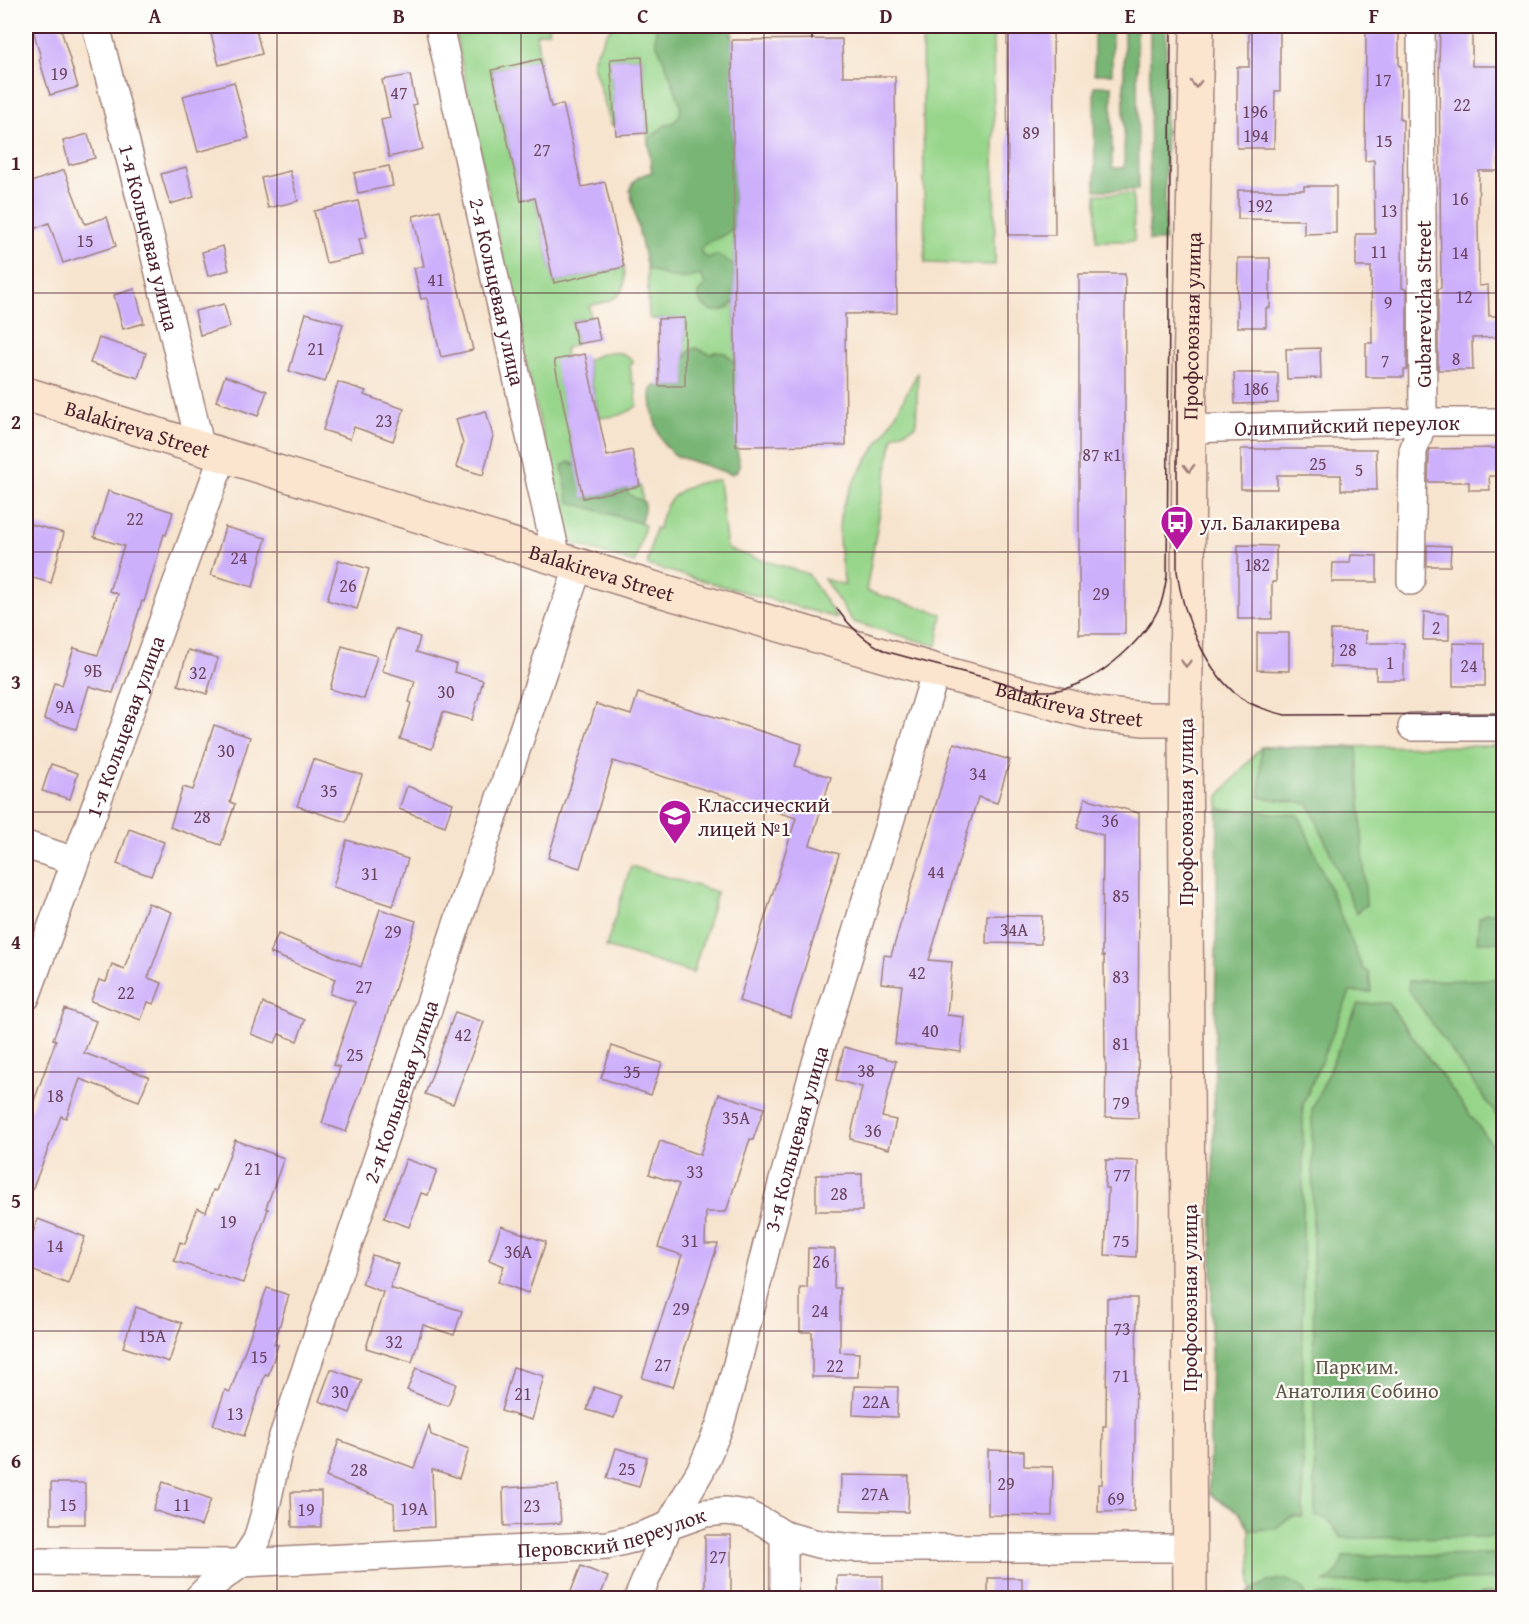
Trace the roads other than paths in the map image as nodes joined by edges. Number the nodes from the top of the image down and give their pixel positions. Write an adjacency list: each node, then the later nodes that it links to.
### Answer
1 (96, 26): 9 (street, 1-я Кольцевая улица)
2 (439, 26): 10 (street, 2-я Кольцевая улица)
3 (1197, 26): 8 (main road, Профсоюзная улица, one-way to 8)
4 (1421, 26): 6 (street, Gubarevicha Street)
5 (26, 394): 9 (main road, Balakireva Street)
6 (1423, 422): 7 (street, Олимпийский переулок); 8 (street, Олимпийский переулок); 11 (street, Gubarevicha Street)
7 (1503, 422)
8 (1189, 429): 13 (main road, Профсоюзная улица, one-way to 13)
9 (212, 452): 10 (main road, Balakireva Street); 17 (street, 1-я Кольцевая улица)
10 (568, 561): 12 (main road, Balakireva Street); 23 (street, 2-я Кольцевая улица)
11 (1411, 581)
12 (936, 671): 13 (main road, Balakireva Street); 19 (street, 3-я Кольцевая улица)
13 (1185, 719): 21 (main road, Профсоюзная улица)
14 (1412, 727): 15 (street)
15 (1503, 727)
16 (26, 845): 17 (street)
17 (75, 861): 18 (street, 1-я Кольцевая улица)
18 (26, 996)
19 (668, 1527): 20 (street, Перовский переулок); 23 (street, Перовский переулок); 25 (street, 3-я Кольцевая улица)
20 (784, 1535): 21 (street, Перовский переулок); 26 (street)
21 (1190, 1548): 27 (main road, Профсоюзная улица)
22 (26, 1562): 23 (street, Перовский переулок)
23 (242, 1563): 24 (street, 2-я Кольцевая улица)
24 (198, 1599)
25 (638, 1599)
26 (784, 1599)
27 (1190, 1599)

